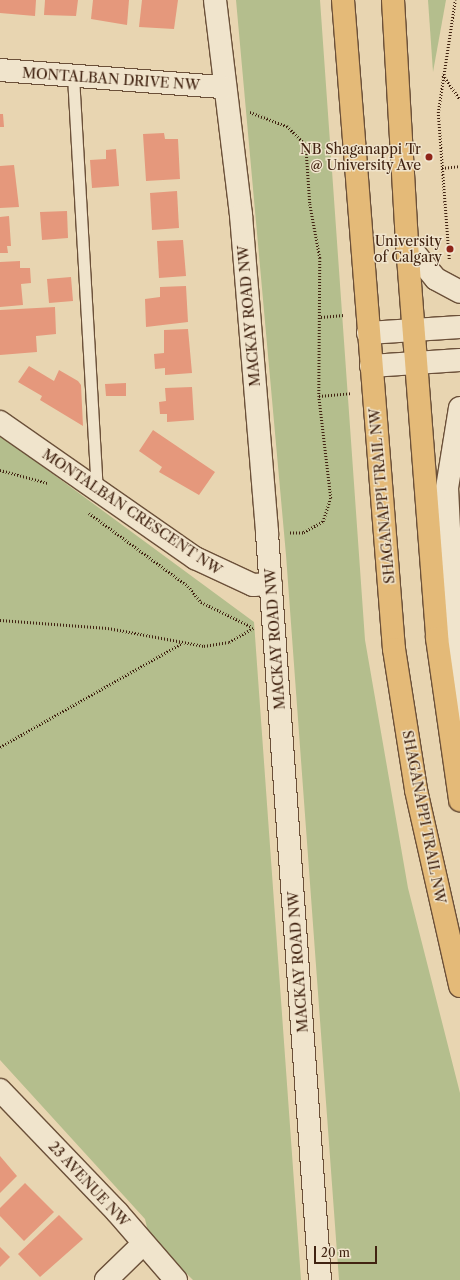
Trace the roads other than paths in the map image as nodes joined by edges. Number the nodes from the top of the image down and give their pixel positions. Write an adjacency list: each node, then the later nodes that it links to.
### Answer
1 (214, 0): 6 (street, MACKAY ROAD NW)
2 (343, 0): 11 (main road, SHAGANAPPI TRAIL NW)
3 (393, 0): 7 (main road)
4 (0, 70): 5 (street, MONTALBAN DRIVE NW)
5 (73, 76): 6 (street, MONTALBAN DRIVE NW); 17 (lane)
6 (223, 87): 18 (street, MACKAY ROAD NW)
7 (407, 244): 8 (street); 10 (main road)
8 (460, 292)
9 (460, 327): 10 (street)
10 (413, 330): 11 (street); 13 (main road)
11 (368, 333): 14 (main road, SHAGANAPPI TRAIL NW)
12 (460, 360): 13 (street)
13 (415, 363): 14 (street); 19 (main road)
14 (371, 366): 20 (main road, SHAGANAPPI TRAIL NW)
15 (460, 408): 19 (street)
16 (0, 422): 17 (street, MONTALBAN CRESCENT NW)
17 (97, 489): 18 (street, MONTALBAN CRESCENT NW)
18 (271, 584): 25 (street, MACKAY ROAD NW)
19 (458, 790)
20 (460, 986)
21 (0, 1090): 22 (street, 23 AVENUE NW)
22 (142, 1245): 23 (street); 24 (street, 23 AVENUE NW)
23 (106, 1280)
24 (176, 1280)
25 (320, 1280)

